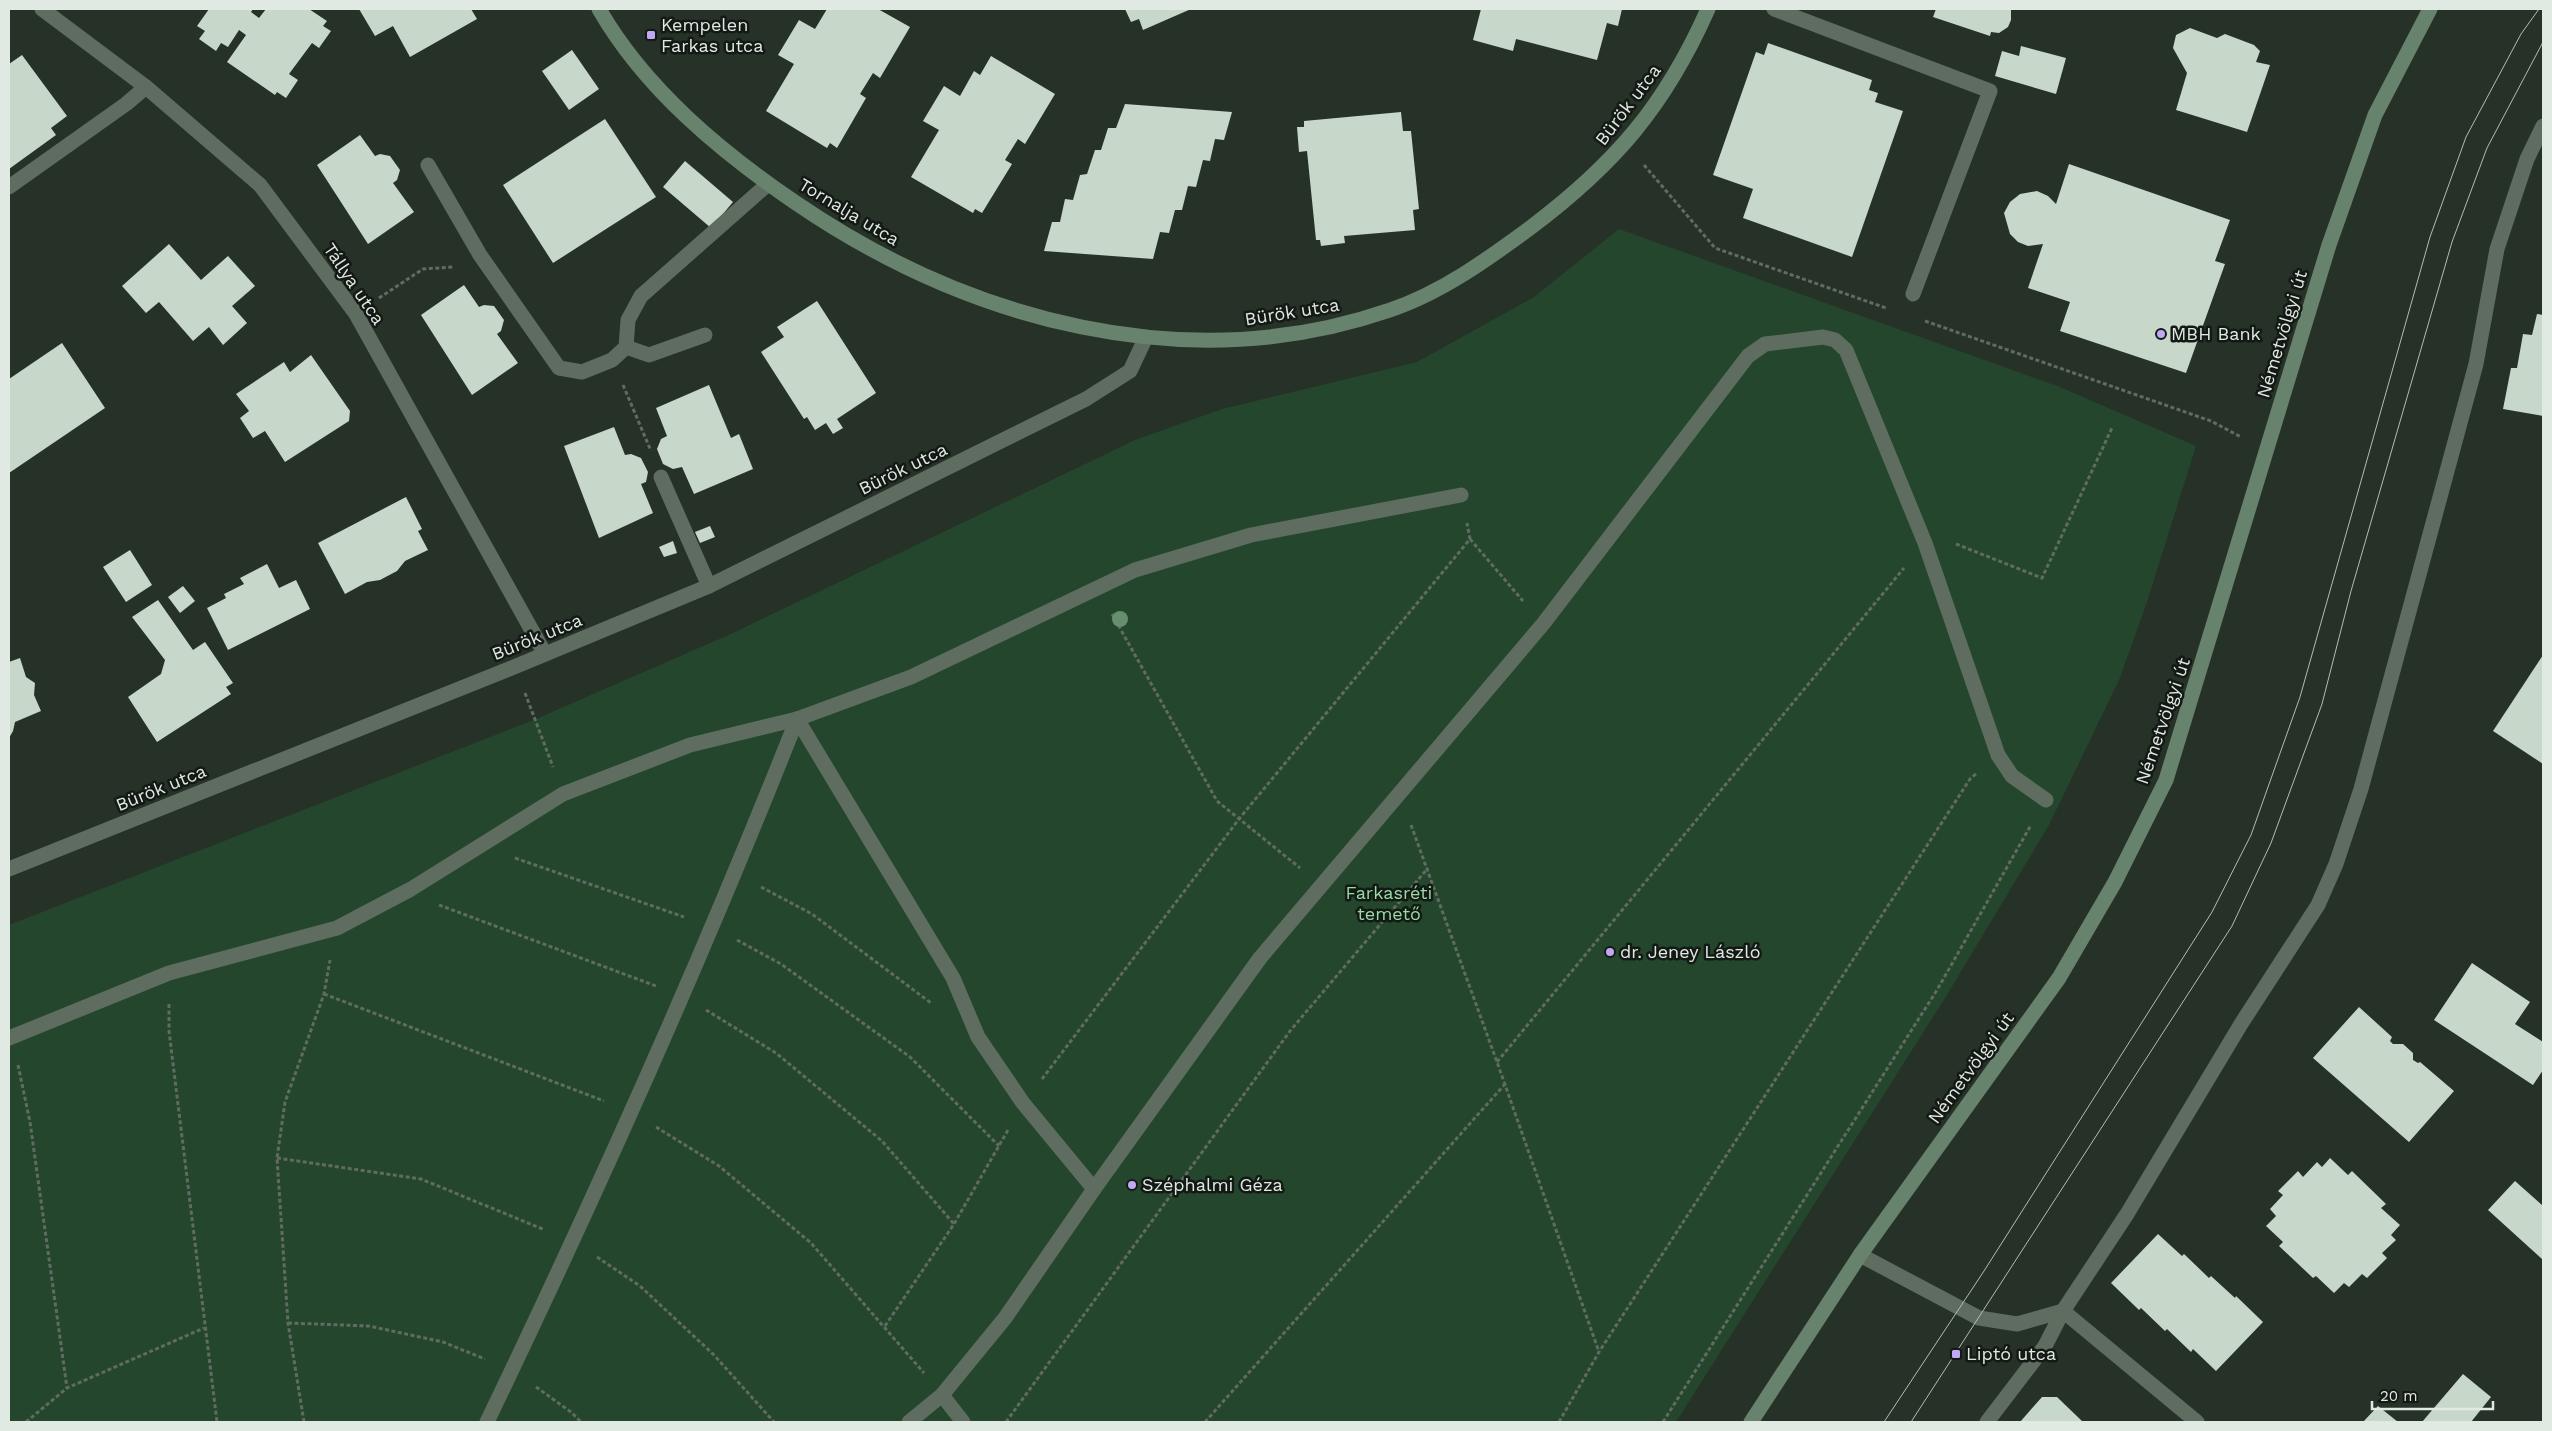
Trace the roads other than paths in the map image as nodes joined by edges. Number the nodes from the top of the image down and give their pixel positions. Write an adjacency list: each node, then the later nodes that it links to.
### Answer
1 (42, 9): 6 (street, Tállya utca)
2 (599, 9): 9 (street, Tornalja utca)
3 (1708, 9): 13 (street, Bürök utca)
4 (1774, 9): 11 (street)
5 (2430, 9): 24 (street, Németvölgyi út)
6 (146, 87): 10 (street); 18 (street, Tállya utca)
7 (2543, 126): 25 (street)
8 (428, 165): 14 (street)
9 (768, 184): 13 (street, Tornalja utca); 14 (street)
10 (9, 187)
11 (1913, 294)
12 (705, 335): 14 (street)
13 (1146, 337): 17 (street, Bürök utca)
14 (626, 347)
15 (662, 477): 17 (street)
16 (1461, 495): 19 (street)
17 (709, 586): 18 (street, Bürök utca)
18 (545, 654): 21 (street, Bürök utca)
19 (797, 719): 22 (street); 23 (street); 27 (street)
20 (2046, 800): 23 (street)
21 (9, 869)
22 (10, 1037)
23 (1094, 1189): 26 (street)
24 (1860, 1255): 25 (street); 30 (street, Németvölgyi út)
25 (2064, 1311): 31 (street); 32 (street)
26 (942, 1395): 28 (street); 29 (street)
27 (487, 1422)
28 (909, 1422)
29 (963, 1422)
30 (1750, 1422)
31 (1987, 1422)
32 (2197, 1422)

